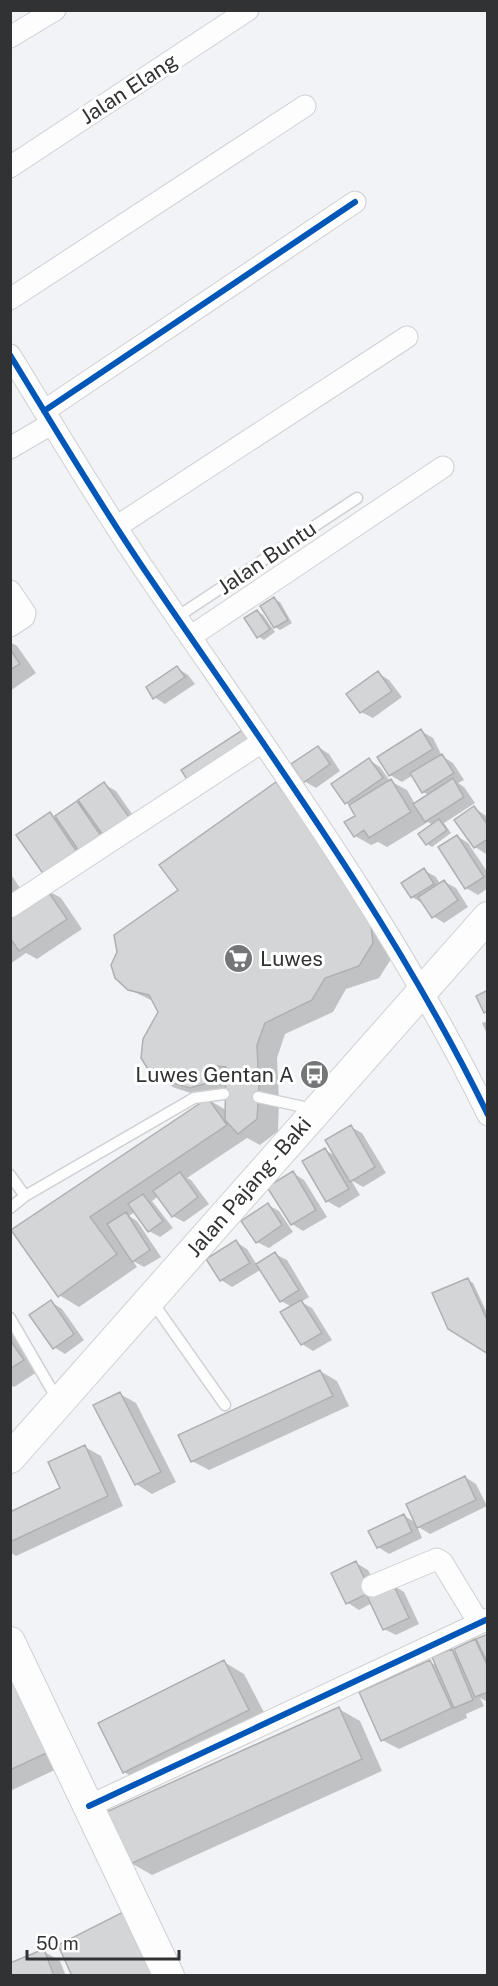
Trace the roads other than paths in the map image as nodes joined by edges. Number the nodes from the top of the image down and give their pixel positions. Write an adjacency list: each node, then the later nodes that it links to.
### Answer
1 (55, 10): 3 (street)
2 (248, 10): 5 (street, Jalan Elang)
3 (10, 37)
4 (305, 106): 7 (street)
5 (10, 167)
6 (355, 202): 10 (street)
7 (10, 299)
8 (407, 338): 14 (street)
9 (11, 355): 10 (street)
10 (48, 417): 11 (street); 14 (street)
11 (10, 448)
12 (443, 467): 18 (street)
13 (357, 498): 16 (lane, Jalan Buntu)
14 (116, 527): 16 (street)
15 (10, 591): 17 (street)
16 (177, 618): 18 (street)
17 (10, 626)
18 (190, 637): 19 (street)
19 (262, 742): 20 (street); 22 (street)
20 (10, 907)
21 (488, 917): 22 (main road, Jalan Pajang - Baki)
22 (423, 991): 25 (main road, Jalan Pajang - Baki); 26 (street)
23 (224, 1094): 28 (lane)
24 (258, 1097): 25 (lane)
25 (316, 1110): 30 (main road, Jalan Pajang - Baki)
26 (488, 1115)
27 (10, 1175): 28 (lane)
28 (25, 1196): 29 (lane)
29 (10, 1208)
30 (151, 1299): 32 (main road, Jalan Pajang - Baki); 33 (lane)
31 (10, 1318): 32 (lane)
32 (58, 1402): 34 (main road, Jalan Pajang - Baki)
33 (225, 1405)
34 (10, 1458)
35 (372, 1586): 36 (street)
36 (483, 1621): 38 (street)
37 (10, 1642): 38 (main road)
38 (89, 1806): 39 (main road)
39 (169, 1976)

